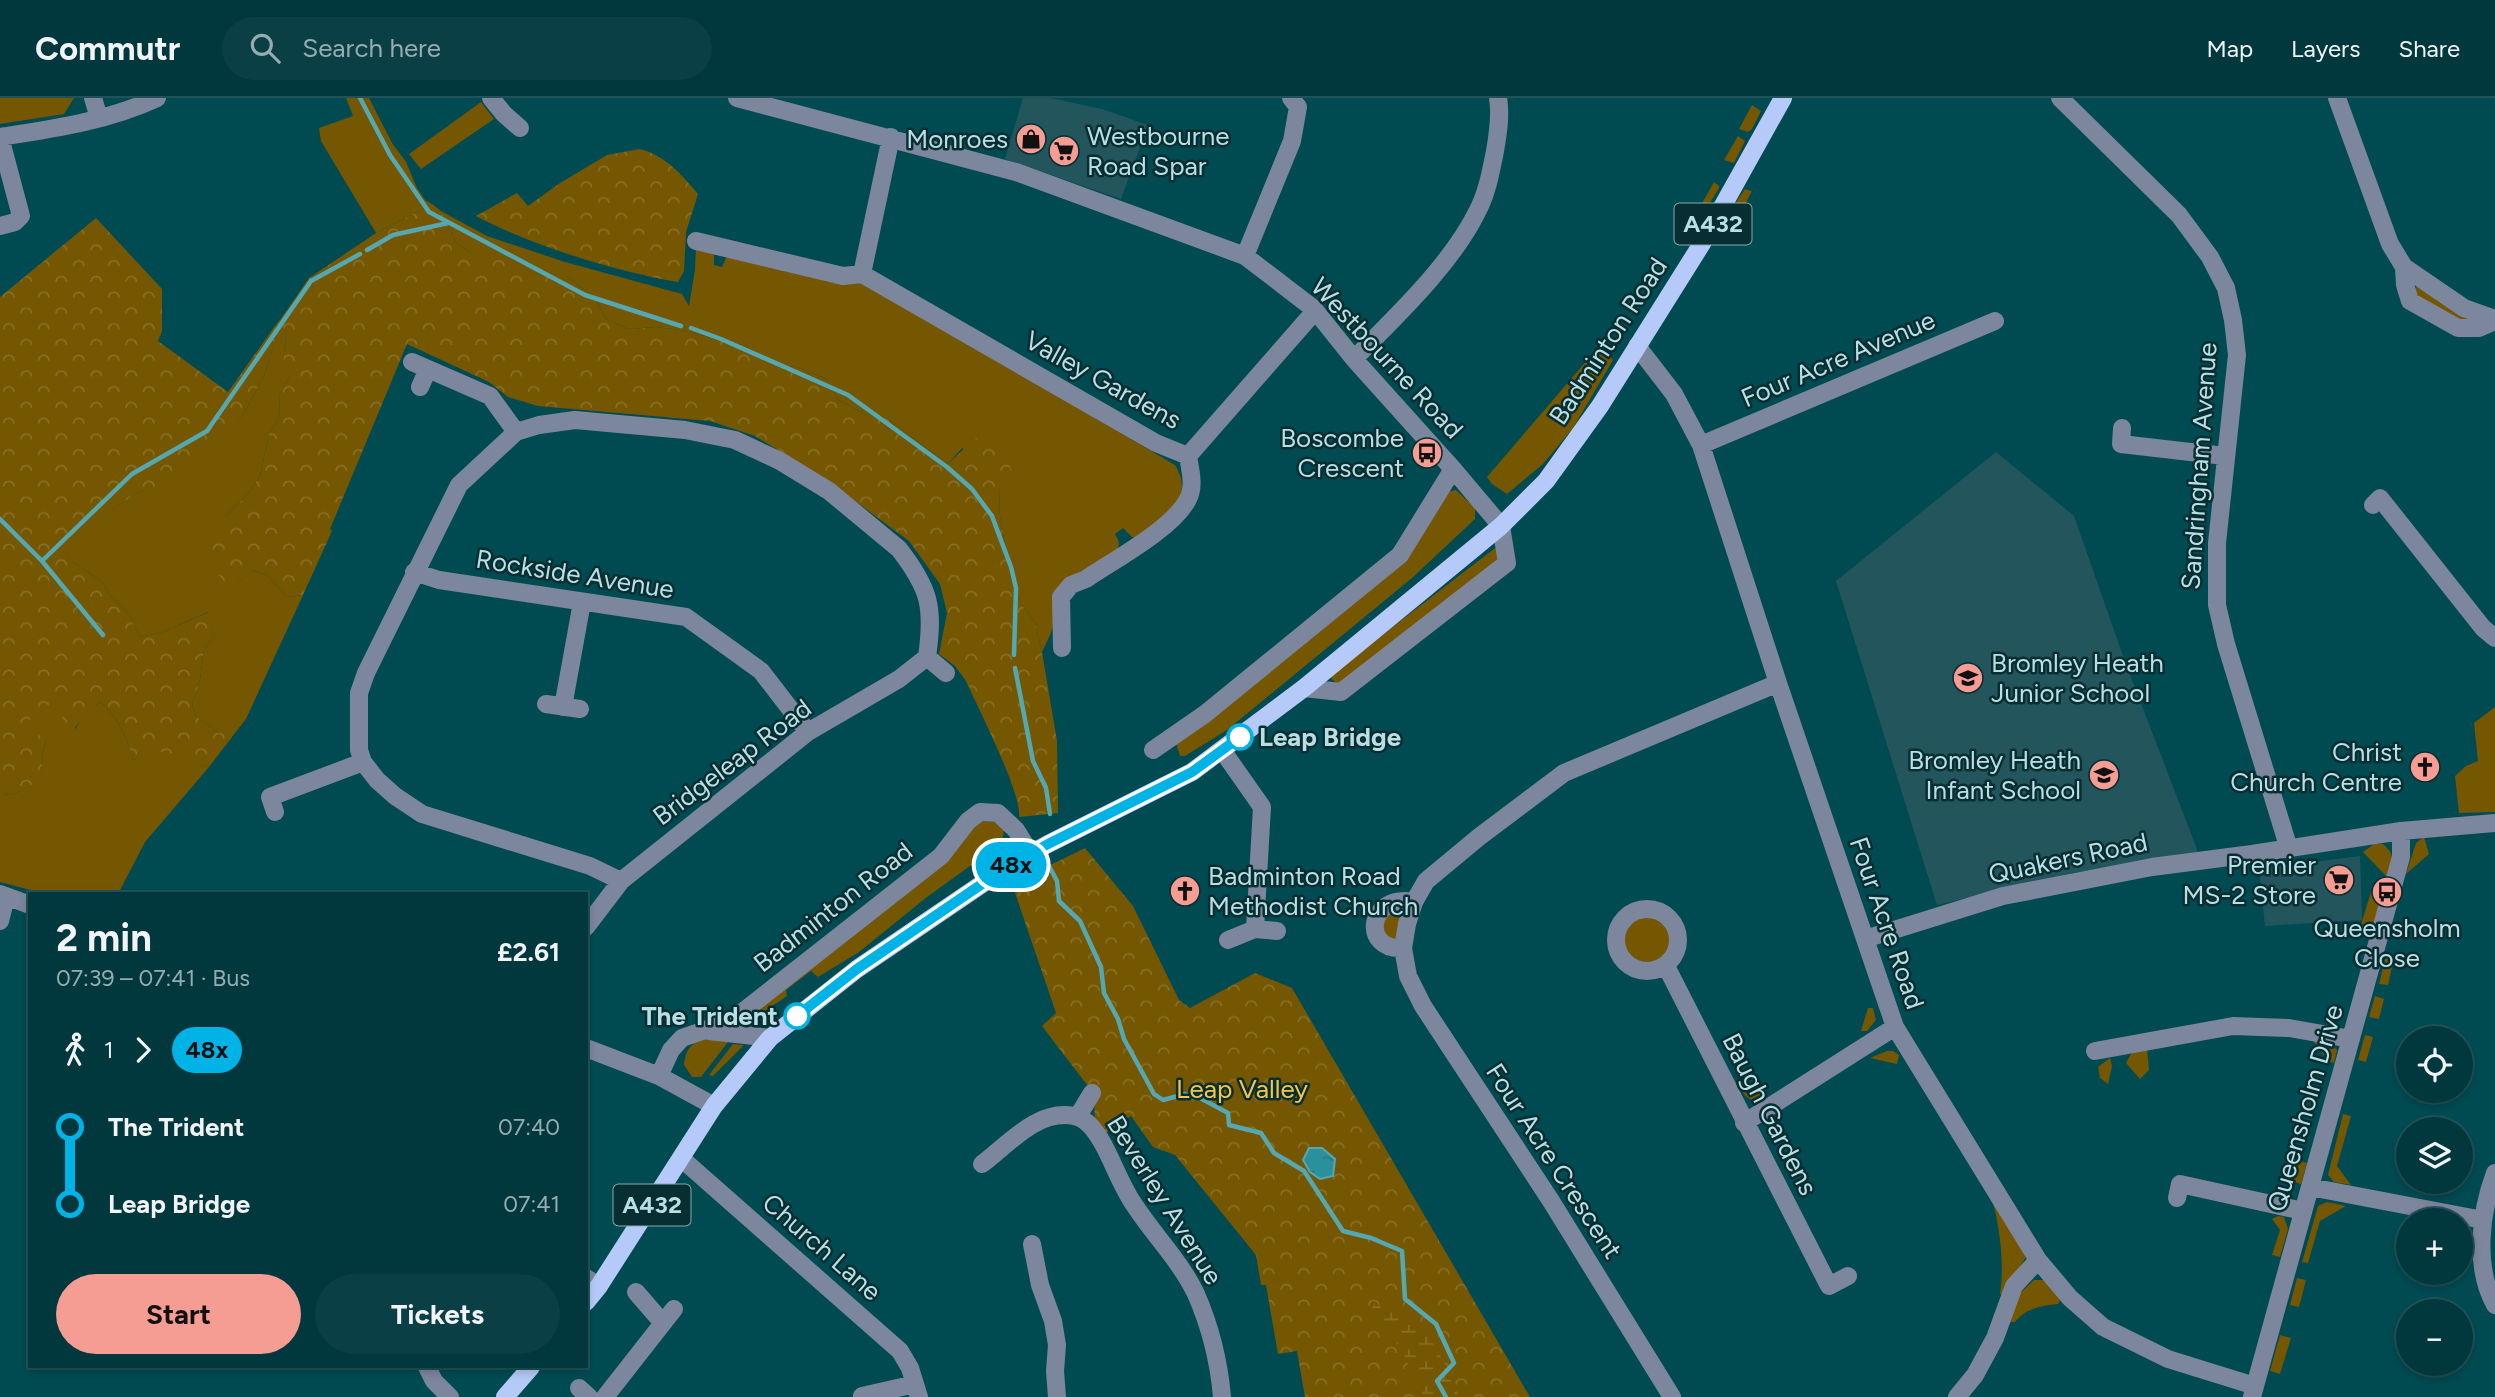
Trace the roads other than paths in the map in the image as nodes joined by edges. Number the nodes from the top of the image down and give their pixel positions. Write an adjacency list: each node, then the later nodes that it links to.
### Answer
1 (93, 98): 11 (street)
2 (157, 98): 11 (street)
3 (491, 98): 12 (street)
4 (737, 98): 10 (street, Westbourne Road)
5 (1292, 98): 17 (street)
6 (1498, 98): 23 (street)
7 (1783, 98): 22 (main road, Badminton Road / A432)
8 (2060, 98): 29 (street, Sandringham Avenue)
9 (2337, 98): 20 (street)
10 (798, 106): 14 (street, Westbourne Road)
11 (99, 118): 13 (street)
12 (520, 128)
13 (0, 137): 15 (street)
14 (891, 137): 17 (street, Westbourne Road); 18 (street)
15 (0, 226)
16 (696, 241): 18 (street, Valley Gardens)
17 (1245, 256): 19 (street, Westbourne Road)
18 (862, 274): 28 (street, Valley Gardens)
19 (1315, 311): 23 (street, Westbourne Road); 28 (street, Valley Gardens)
20 (2495, 320)
21 (1995, 321): 26 (street, Four Acre Avenue)
22 (1637, 346): 26 (street, Four Acre Road); 32 (main road, Badminton Road / A432)
23 (1354, 359): 30 (street, Westbourne Road)
24 (420, 387): 25 (street)
25 (516, 432): 33 (street); 37 (street)
26 (1701, 445): 39 (street, Four Acre Road)
27 (2121, 445): 29 (street)
28 (1188, 456): 36 (street)
29 (2225, 456): 49 (street, Sandringham Avenue)
30 (1453, 469): 32 (street, Westbourne Road); 43 (street)
31 (2380, 497): 35 (street)
32 (1501, 526): 40 (main road, Badminton Road / A432); 40 (street)
33 (414, 572): 34 (street, Rockside Avenue); 45 (street)
34 (582, 602): 41 (street); 42 (street, Rockside Avenue)
35 (2495, 638)
36 (1062, 648)
37 (927, 657): 38 (street); 42 (street, Bridgeleap Road)
38 (946, 673)
39 (1778, 683): 53 (street, Four Acre Crescent); 59 (street, Four Acre Road)
40 (1304, 688): 44 (main road, Badminton Road / A432)
41 (563, 707)
42 (808, 732): 51 (street, Bridgeleap Road)
43 (1153, 750)
44 (1222, 750): 50 (main road, Badminton Road / A432); 57 (street)
45 (363, 762): 46 (street); 51 (street)
46 (270, 797)
47 (2495, 823): 48 (street, Quakers Road)
48 (2401, 831): 49 (street, Quakers Road); 66 (street, Queensholm Drive)
49 (2289, 849): 59 (street, Quakers Road)
50 (1031, 854): 64 (street, Badminton Road); 65 (main road, Badminton Road / A432)
51 (621, 881): 56 (street, Bridgeleap Road)
52 (3, 896): 54 (street); 55 (street)
53 (1414, 902): 61 (street, Four Acre Crescent); 61 (street)
54 (28, 904)
55 (0, 921)
56 (588, 924)
57 (1255, 929): 58 (street); 60 (street)
58 (1277, 931)
59 (1865, 939): 63 (street, Four Acre Road)
60 (1228, 940)
61 (1404, 948): 97 (street, Four Acre Crescent)
62 (1666, 966): 73 (street, Baugh Gardens)
63 (1895, 1027): 73 (street); 82 (street, Four Acre Road)
64 (706, 1030): 65 (street); 69 (street, Badminton Road)
65 (770, 1038): 71 (main road, Badminton Road / A432)
66 (2351, 1039): 68 (street); 78 (street, Queensholm Drive)
67 (588, 1049): 69 (street)
68 (2095, 1051)
69 (659, 1076): 71 (street)
70 (1092, 1093): 72 (street, Beverley Avenue)
71 (715, 1106): 74 (main road, Badminton Road / A432)
72 (1078, 1116): 75 (street, Beverley Avenue); 96 (street, Beverley Avenue)
73 (1744, 1122): 83 (street, Baugh Gardens)
74 (682, 1159): 84 (main road, Badminton Road / A432); 89 (street, Church Lane)
75 (982, 1164)
76 (2185, 1166): 79 (street)
77 (2495, 1173): 80 (street)
78 (2310, 1187): 79 (street, Queensholm Drive); 80 (street)
79 (2303, 1211): 90 (street, Queensholm Drive)
80 (2483, 1220): 86 (street)
81 (1032, 1244): 95 (street)
82 (2038, 1260): 90 (street, Four Acre Road); 98 (street)
83 (1848, 1276)
84 (592, 1282)
85 (636, 1292): 94 (street)
86 (2495, 1305)
87 (428, 1368): 92 (street)
88 (530, 1368): 93 (main road)
89 (917, 1390): 91 (street, Church Lane)
90 (2253, 1392)
91 (862, 1396)
92 (450, 1397)
93 (505, 1397)
94 (605, 1397)
95 (1057, 1397)
96 (1222, 1397)
97 (1672, 1397)
98 (1957, 1397)

